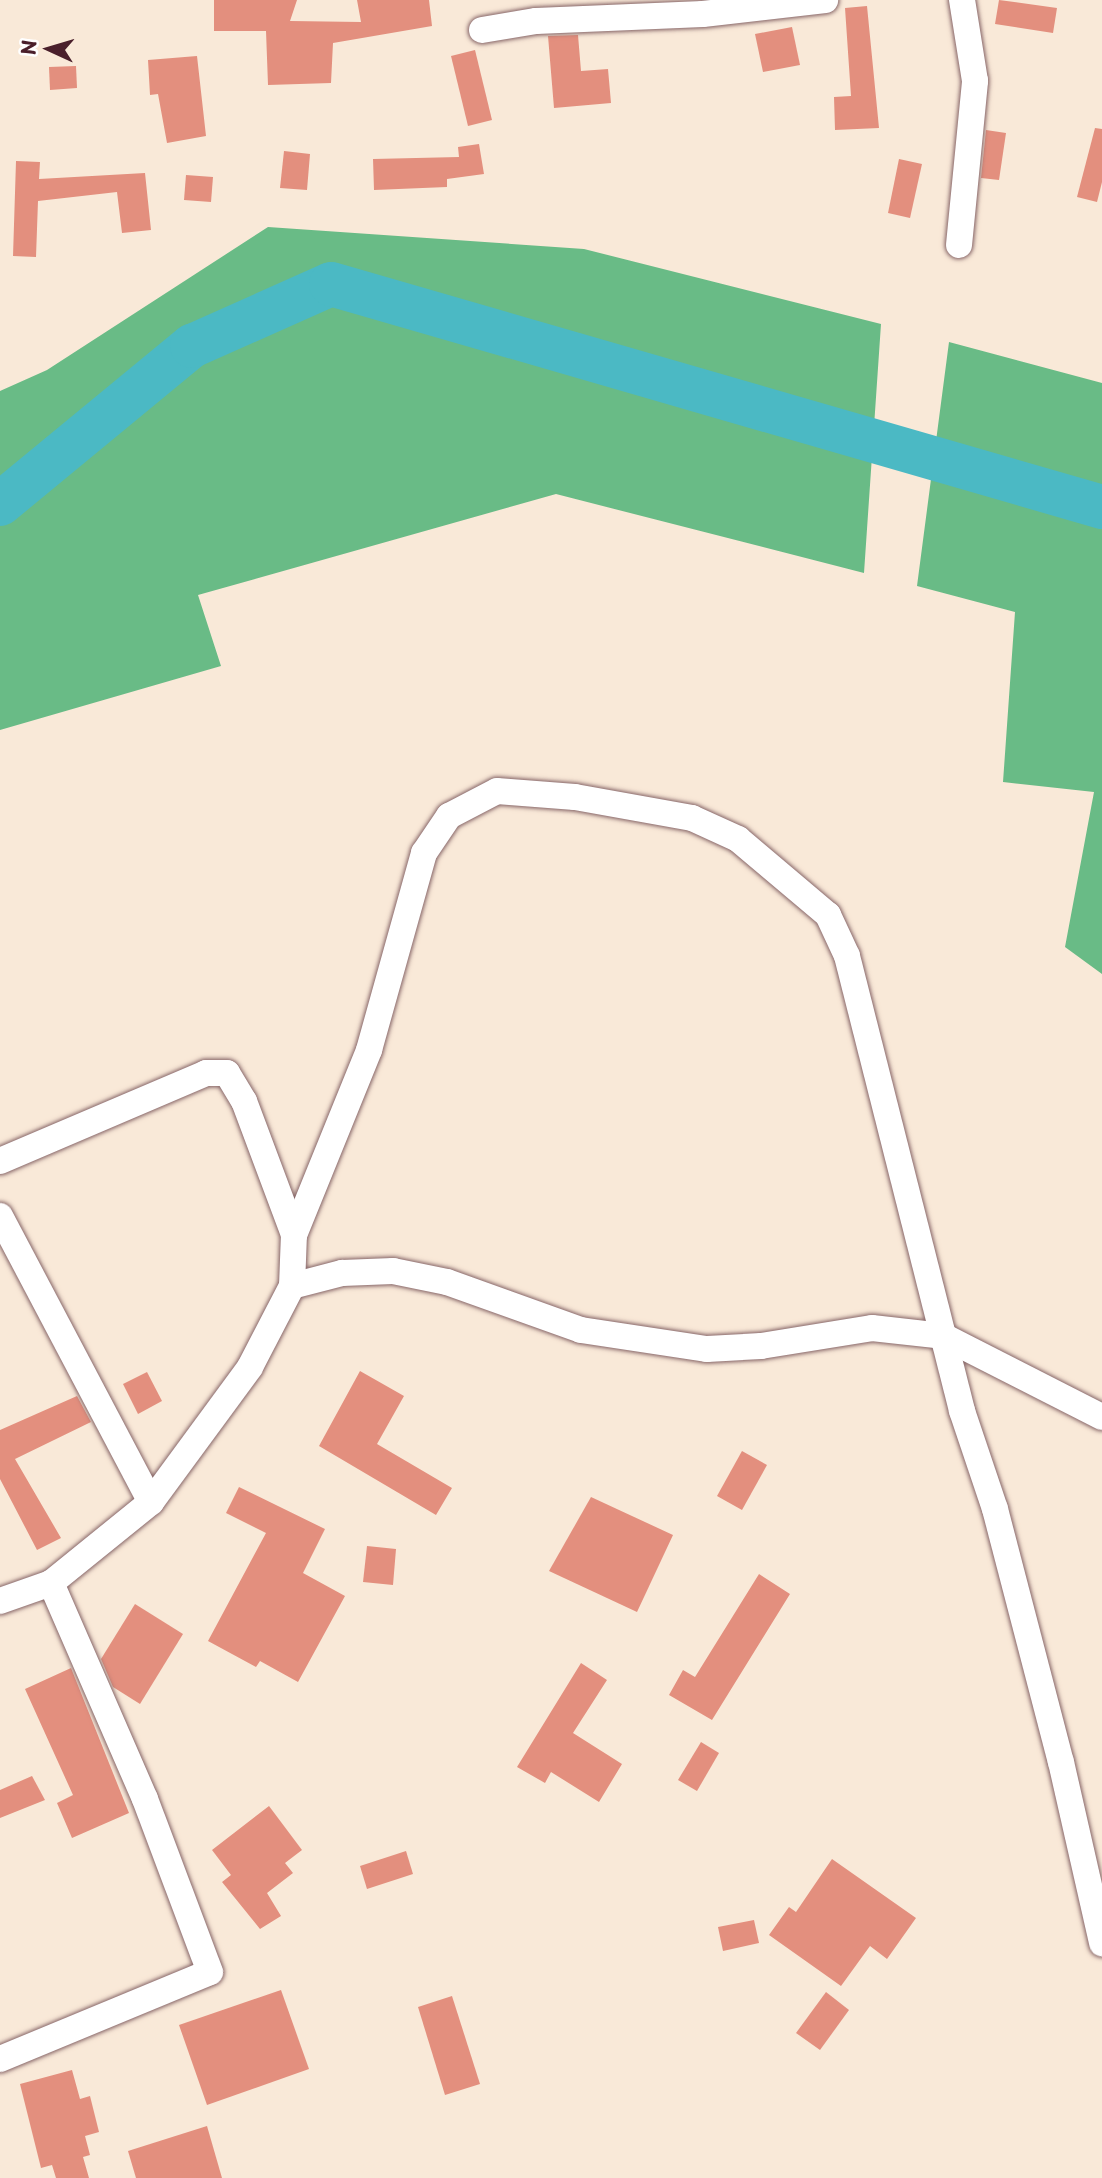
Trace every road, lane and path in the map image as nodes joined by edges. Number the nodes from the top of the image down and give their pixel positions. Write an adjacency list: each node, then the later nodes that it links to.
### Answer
1 (825, 0): 3 (street)
2 (962, 0): 5 (street)
3 (702, 7): 4 (street)
4 (482, 30)
5 (959, 245)
6 (0, 1161): 8 (street)
7 (0, 1216): 12 (street)
8 (294, 1235): 9 (street); 10 (street)
9 (292, 1286): 10 (street); 12 (street)
10 (943, 1336): 11 (street); 15 (street)
11 (1102, 1417)
12 (151, 1502): 13 (street)
13 (51, 1583): 14 (street); 16 (street)
14 (0, 1601)
15 (1102, 1943)
16 (0, 2059)

